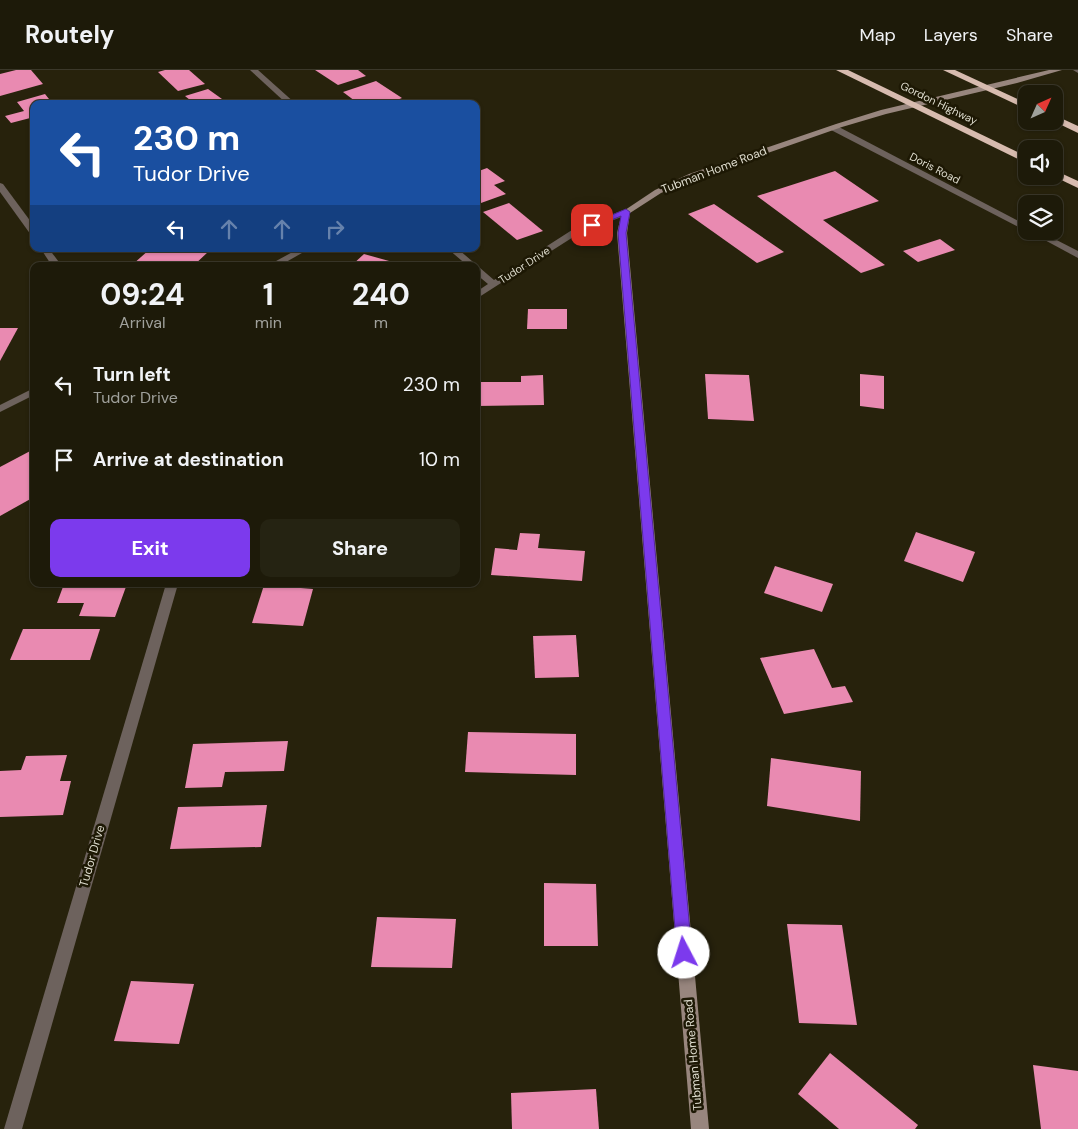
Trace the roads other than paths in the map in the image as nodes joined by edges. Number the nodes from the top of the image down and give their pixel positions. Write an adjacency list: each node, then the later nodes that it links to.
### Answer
1 (254, 70): 6 (street)
2 (841, 70): 8 (highway, Gordon Highway)
3 (948, 70): 5 (highway)
4 (1058, 70): 5 (street, Tubman Home Road)
5 (988, 88): 7 (highway); 8 (street, Tubman Home Road)
6 (288, 100)
7 (1018, 102)
8 (916, 106): 10 (street, Tubman Home Road); 12 (highway, Gordon Highway)
9 (1063, 122): 11 (highway)
10 (834, 128): 16 (street, Tubman Home Road); 17 (street, Doris Road)
11 (1078, 130)
12 (1018, 156)
13 (1063, 178): 14 (highway)
14 (1078, 185)
15 (0, 186): 18 (street)
16 (626, 212): 26 (street, Tudor Drive); 32 (street, Tubman Home Road)
17 (1018, 224)
18 (30, 227)
19 (1049, 240): 22 (street)
20 (298, 252): 23 (street)
21 (457, 252): 24 (street)
22 (1078, 255)
23 (280, 262)
24 (468, 262)
25 (480, 273): 26 (street)
26 (494, 285): 27 (street, Tudor Drive)
27 (480, 294)
28 (30, 393): 29 (street)
29 (0, 409)
30 (171, 587): 31 (street, Tudor Drive)
31 (13, 1129)
32 (700, 1129)

